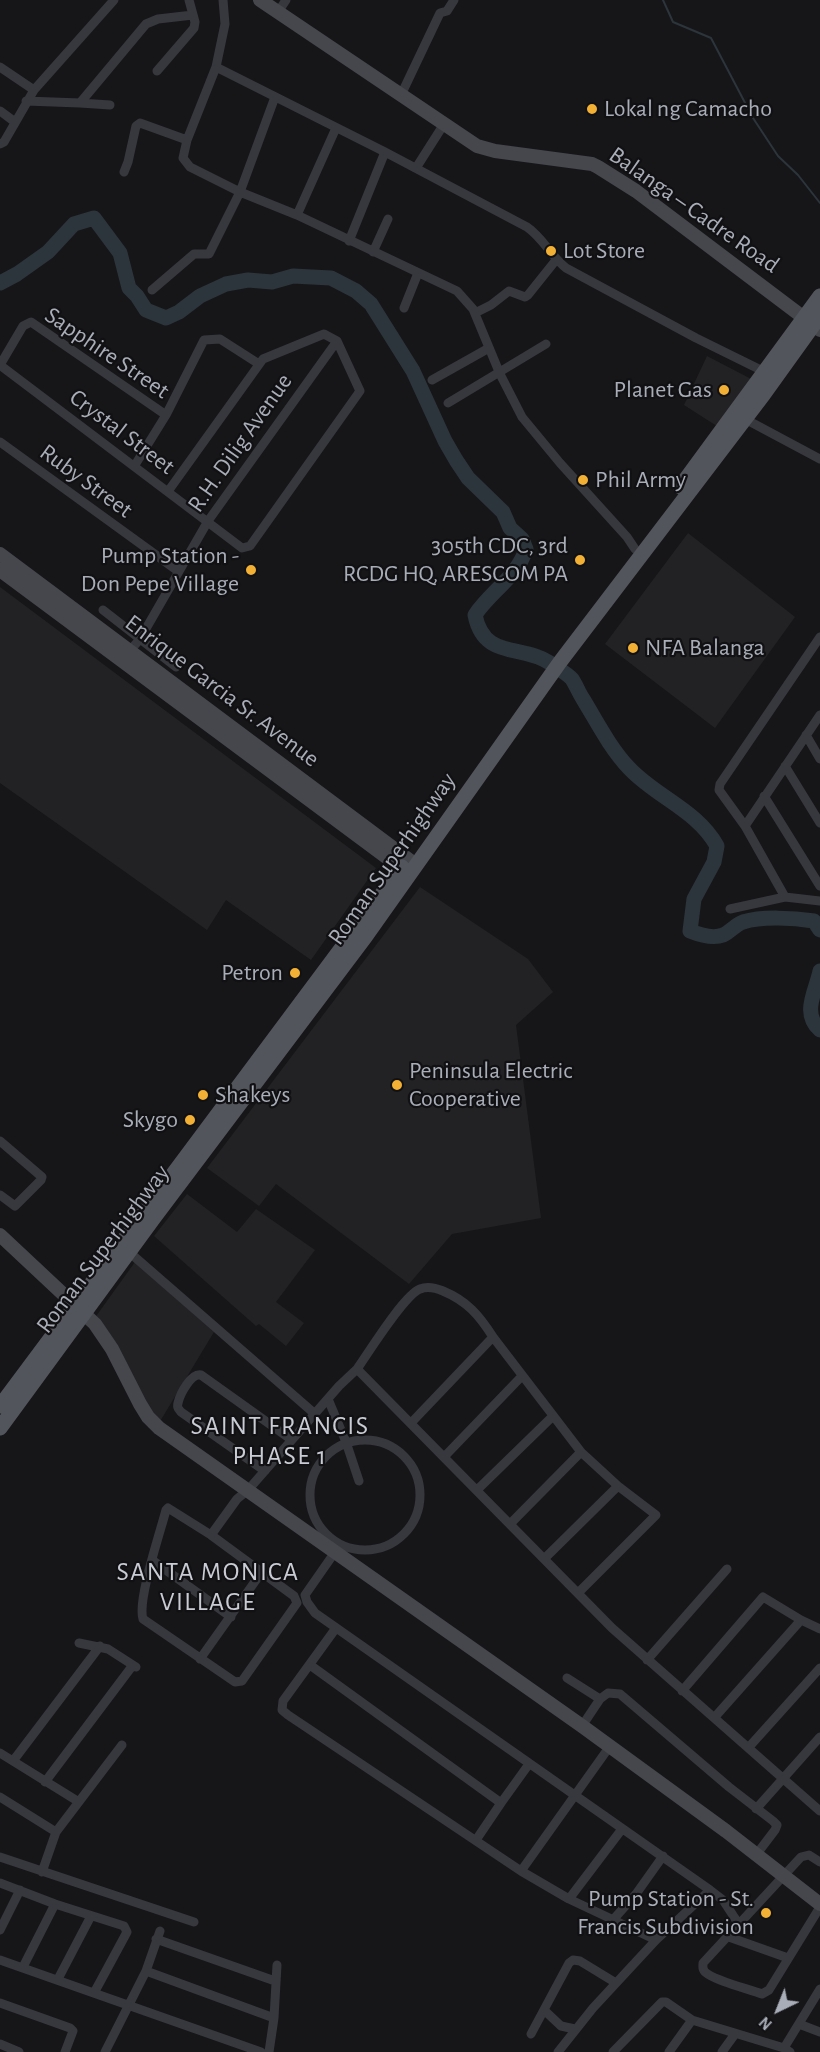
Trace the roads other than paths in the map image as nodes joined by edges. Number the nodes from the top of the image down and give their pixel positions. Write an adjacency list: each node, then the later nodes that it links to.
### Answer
1 (114, 0): 11 (street)
2 (189, 0): 7 (street)
3 (223, 0): 9 (street)
4 (260, 0): 6 (street, Balanga – Cadre Road)
5 (454, 0): 12 (street)
6 (282, 6): 12 (street, Balanga – Cadre Road)
7 (193, 15): 10 (street); 15 (street)
8 (0, 67): 11 (street)
9 (216, 67): 13 (street); 21 (street)
10 (157, 70)
11 (34, 90): 14 (street)
12 (401, 95): 19 (street, Balanga – Cadre Road)
13 (274, 97): 20 (street); 26 (street)
14 (26, 101): 15 (street); 18 (street)
15 (80, 103): 16 (street)
16 (110, 105)
17 (0, 111): 18 (street)
18 (15, 122): 22 (street)
19 (444, 124): 24 (street); 37 (street, Balanga – Cadre Road)
20 (336, 128): 23 (street); 27 (street)
21 (187, 140): 25 (street); 26 (street)
22 (0, 144)
23 (385, 152): 24 (street); 29 (street)
24 (416, 168): 31 (street)
25 (124, 172)
26 (240, 192): 27 (street); 33 (street)
27 (297, 215): 29 (street)
28 (388, 219): 30 (street)
29 (349, 241): 30 (street)
30 (373, 252): 32 (street)
31 (556, 260): 36 (street); 43 (street)
32 (418, 273): 35 (street); 36 (street)
33 (152, 290)
34 (820, 296): 37 (main road, Roman Superhighway)
35 (404, 308)
36 (475, 313): 40 (street)
37 (814, 322): 43 (main road, Roman Superhighway); 48 (main road, Roman Superhighway)
38 (337, 341): 41 (street); 53 (street, R.H. Dilig Avenue); 53 (street, Crystal Street)
39 (546, 344): 44 (street)
40 (489, 348): 44 (street); 45 (street)
41 (259, 364): 47 (street); 52 (street)
42 (0, 365): 47 (street, Sapphire Street); 51 (street, Crystal Street)
43 (765, 372): 54 (main road, Roman Superhighway)
44 (500, 374): 46 (street); 54 (street)
45 (432, 380)
46 (448, 404)
47 (166, 415): 51 (street)
48 (745, 419): 50 (street); 63 (main road, Roman Superhighway)
49 (0, 442): 57 (street, Ruby Street)
50 (820, 459)
51 (135, 465): 52 (street, Crystal Street)
52 (169, 490): 53 (street, Crystal Street)
53 (208, 521): 57 (street, R.H. Dilig Avenue)
54 (635, 549): 63 (main road, Roman Superhighway)
55 (0, 554): 62 (street, Enrique Garcia Sr. Avenue)
56 (0, 570): 62 (street, Enrique Garcia Sr. Avenue)
57 (178, 571): 60 (street, R.H. Dilig Avenue)
58 (103, 610): 60 (street)
59 (820, 637): 61 (street)
60 (140, 639): 62 (street, R.H. Dilig Avenue); 64 (street)
61 (816, 653): 71 (street)
62 (126, 655): 72 (street, Enrique Garcia Sr. Avenue)
63 (556, 660): 72 (main road, Roman Superhighway)
64 (176, 668)
65 (820, 715): 66 (street)
66 (806, 735): 67 (street); 68 (street)
67 (820, 759)
68 (785, 766): 69 (street); 70 (street)
69 (764, 796): 71 (street); 73 (street)
70 (820, 823)
71 (745, 826): 74 (street)
72 (408, 866): 80 (main road, Roman Superhighway); 81 (main road, Roman Superhighway)
73 (820, 886)
74 (785, 897): 75 (street); 76 (street)
75 (820, 901)
76 (730, 909)
77 (0, 1141): 78 (street)
78 (0, 1195)
79 (0, 1235): 81 (street)
80 (129, 1252): 81 (main road, Roman Superhighway); 87 (street)
81 (79, 1310): 86 (main road, Roman Superhighway); 90 (main road, Roman Superhighway); 98 (street)
82 (493, 1337): 83 (street); 84 (street); 89 (street)
83 (357, 1369): 85 (street); 89 (street)
84 (522, 1376): 88 (street); 94 (street)
85 (328, 1399): 87 (street); 92 (street)
86 (0, 1406)
87 (315, 1414): 91 (street)
88 (553, 1416): 93 (street); 99 (street)
89 (411, 1423): 94 (street)
90 (0, 1428)
91 (292, 1440): 95 (street); 95 (street)
92 (346, 1442): 92 (street); 96 (street)
93 (581, 1452): 97 (street); 100 (street)
94 (444, 1457): 99 (street)
95 (265, 1471): 98 (street)
96 (359, 1481)
97 (618, 1486): 103 (street); 107 (street)
98 (248, 1490): 101 (street); 102 (street)
99 (477, 1490): 100 (street)
100 (510, 1524): 103 (street)
101 (211, 1535): 104 (street); 106 (street)
102 (335, 1552): 110 (street); 122 (street)
103 (544, 1559): 107 (street)
104 (153, 1560): 108 (street); 114 (street)
105 (727, 1569): 115 (street)
106 (261, 1573): 108 (street); 114 (street)
107 (578, 1593): 115 (street)
108 (231, 1617): 114 (street)
109 (801, 1620): 111 (street); 119 (street); 121 (street)
110 (336, 1628): 116 (street); 129 (street)
111 (820, 1629)
112 (79, 1643): 113 (street)
113 (100, 1646): 128 (street); 131 (street)
114 (200, 1659)
115 (647, 1660): 119 (street)
116 (310, 1665): 135 (street); 140 (street)
117 (820, 1668): 126 (street)
118 (567, 1678): 120 (street)
119 (682, 1691): 121 (street)
120 (600, 1699): 122 (street); 136 (street)
121 (714, 1718): 126 (street)
122 (582, 1725): 125 (street)
123 (820, 1737): 130 (street)
124 (122, 1745): 134 (street)
125 (610, 1746): 132 (street); 141 (street)
126 (749, 1747): 130 (street)
127 (0, 1753): 128 (street)
128 (14, 1761): 131 (street)
129 (528, 1764): 132 (street); 135 (street)
130 (785, 1778): 136 (street); 137 (street)
131 (45, 1782): 134 (street)
132 (574, 1796): 138 (street); 145 (street)
133 (0, 1797): 139 (street)
134 (79, 1802): 139 (street)
135 (501, 1803): 140 (street)
136 (756, 1809): 141 (street)
137 (820, 1811)
138 (622, 1829): 142 (street); 151 (street)
139 (56, 1832): 146 (street)
140 (476, 1840): 145 (street)
141 (756, 1855): 147 (street)
142 (663, 1856): 150 (street); 155 (street)
143 (0, 1857): 146 (street)
144 (820, 1863): 147 (street)
145 (521, 1871): 151 (street)
146 (42, 1872): 156 (street)
147 (782, 1876): 153 (street); 157 (street)
148 (0, 1883): 149 (street)
149 (20, 1890): 152 (street); 158 (street)
150 (710, 1890): 157 (street); 160 (street)
151 (569, 1899): 155 (street)
152 (55, 1904): 154 (street); 164 (street)
153 (820, 1906): 161 (street)
154 (91, 1916): 166 (street); 170 (street)
155 (612, 1921): 160 (street)
156 (194, 1922)
157 (738, 1923): 159 (street)
158 (0, 1930)
159 (726, 1936): 161 (street); 161 (street)
160 (656, 1940): 168 (street)
161 (788, 1958)
162 (0, 1960): 164 (street)
163 (277, 1965): 167 (street)
164 (23, 1967): 166 (street)
165 (146, 1971): 167 (street); 172 (street); 174 (street)
166 (58, 1979): 170 (street)
167 (275, 1981): 174 (street)
168 (616, 1983): 173 (street); 177 (street)
169 (820, 1989): 176 (street)
170 (94, 1993): 172 (street)
171 (0, 2003): 185 (street)
172 (128, 2005): 182 (street); 186 (street)
173 (544, 2010): 177 (street); 179 (street)
174 (274, 2018): 188 (street)
175 (692, 2020): 180 (street); 190 (street); 191 (street)
176 (800, 2024): 178 (street); 183 (street)
177 (575, 2029): 189 (street)
178 (820, 2032)
179 (531, 2034)
180 (735, 2034): 183 (street); 192 (street)
181 (0, 2044): 184 (street)
182 (248, 2050): 187 (street)
183 (787, 2050)
184 (19, 2052)
185 (65, 2052)
186 (105, 2052)
187 (261, 2052)
188 (269, 2052)
189 (558, 2052)
190 (613, 2052)
191 (669, 2052)
192 (722, 2052)

